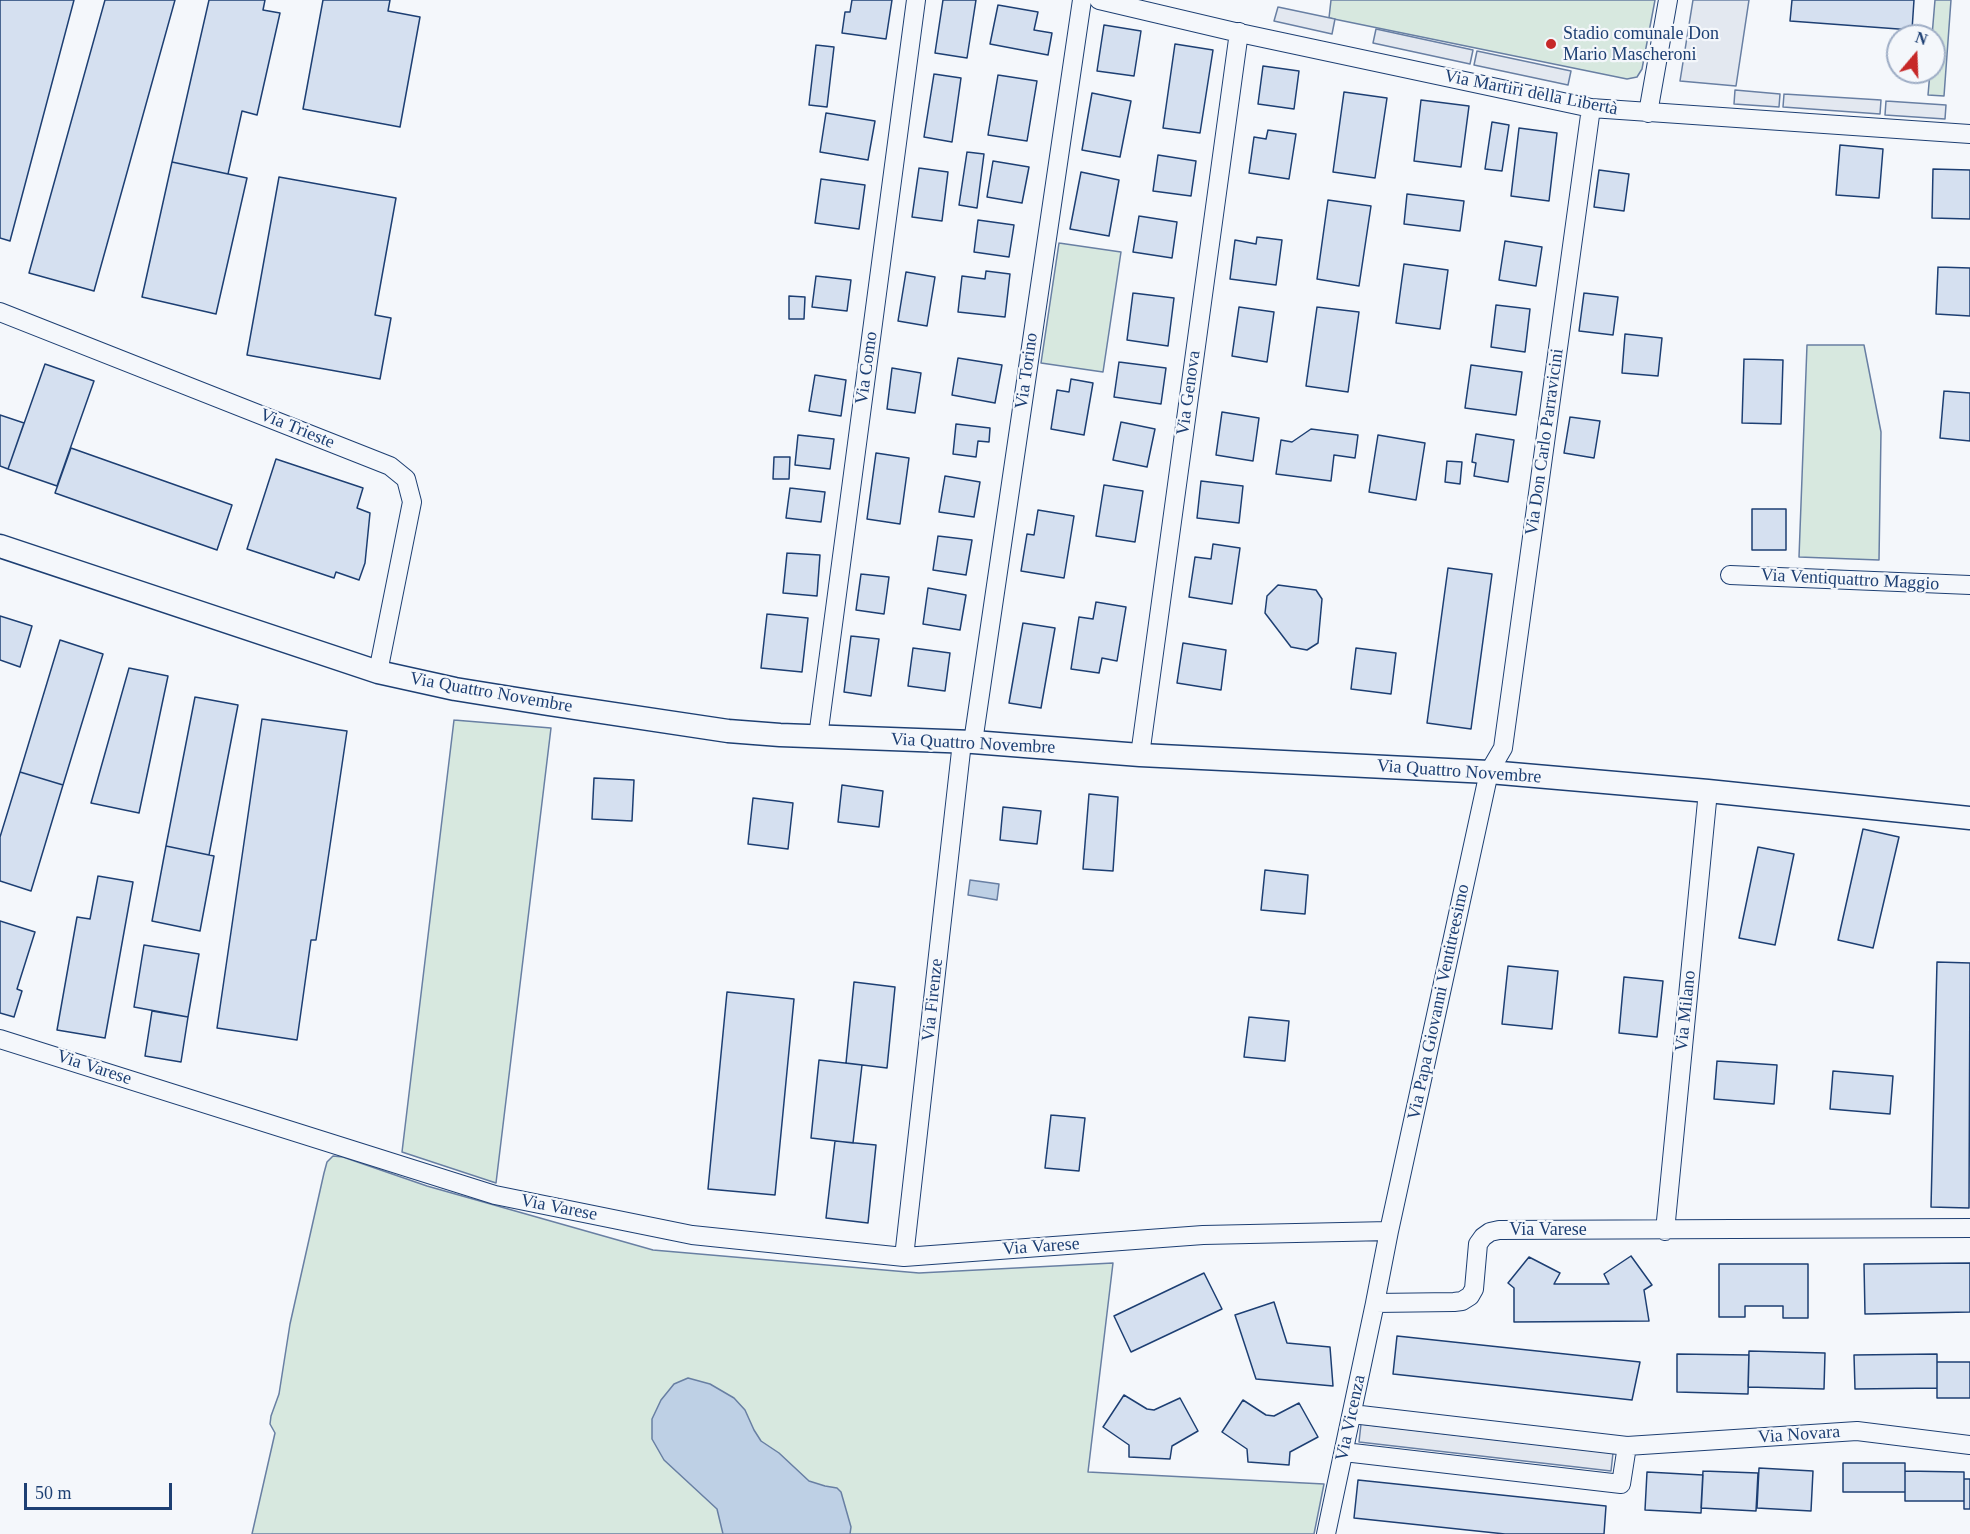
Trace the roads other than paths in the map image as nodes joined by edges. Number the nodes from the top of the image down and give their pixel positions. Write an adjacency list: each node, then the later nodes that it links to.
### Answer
1 (916, 0): 14 (street, Via Como)
2 (1082, 0): 15 (street, Via Torino)
3 (1099, 0): 5 (street, Via Martiri della Libertà)
4 (1668, 0): 7 (street)
5 (1239, 32): 6 (street, Via Martiri della Libertà); 16 (street, Via Genova)
6 (1591, 108): 7 (street, Via Martiri della Libertà); 17 (street, Via Don Carlo Parravicini)
7 (1648, 113): 8 (street, Via Martiri della Libertà)
8 (1970, 134)
9 (0, 312): 13 (street, Via Trieste)
10 (0, 546): 13 (street, Via Quattro Novembre)
11 (1730, 575): 12 (street, Via Ventiquattro Maggio)
12 (1970, 585)
13 (378, 672): 14 (street, Via Quattro Novembre)
14 (818, 737): 15 (street, Via Quattro Novembre)
15 (967, 742): 16 (street, Via Quattro Novembre); 24 (street, Via Firenze)
16 (1140, 754): 17 (street, Via Quattro Novembre)
17 (1489, 772): 18 (street, Via Quattro Novembre); 22 (street, Via Papa Giovanni Ventitreesimo)
18 (1708, 791): 19 (street, Via Quattro Novembre); 23 (street, Via Milano)
19 (1970, 818)
20 (0, 1039): 24 (street, Via Varese)
21 (1970, 1228): 23 (street, Via Varese)
22 (1389, 1231): 24 (street, Via Varese); 25 (street)
23 (1665, 1231): 25 (street, Via Varese)
24 (904, 1257)
25 (1375, 1303): 26 (street, Via Vicenza)
26 (1352, 1414): 28 (street, Via Novara); 29 (street, Via Vicenza)
27 (1970, 1444): 28 (street, Via Novara)
28 (1627, 1446): 29 (street)
29 (1344, 1452): 30 (street, Via Vicenza)
30 (1326, 1534)

